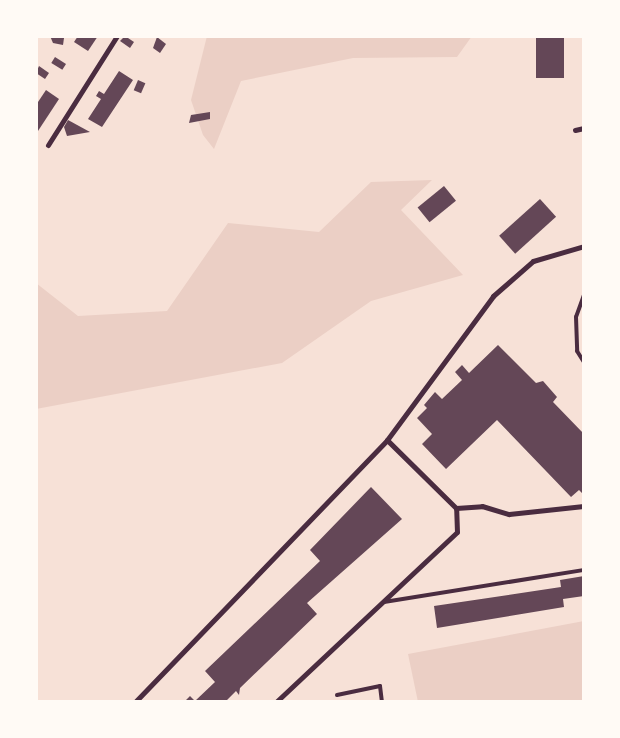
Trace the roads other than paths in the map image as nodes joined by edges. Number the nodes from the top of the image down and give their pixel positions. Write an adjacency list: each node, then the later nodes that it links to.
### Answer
1 (117, 36): 4 (street)
2 (584, 128): 3 (street)
3 (575, 130)
4 (48, 144)
5 (584, 246): 8 (street)
6 (584, 295): 7 (lane)
7 (584, 362)
8 (387, 440): 10 (street); 14 (street)
9 (584, 506): 10 (street)
10 (456, 508): 12 (street)
11 (584, 570): 12 (lane)
12 (383, 602): 15 (street)
13 (337, 695): 16 (lane)
14 (135, 702)
15 (276, 702)
16 (382, 702)

